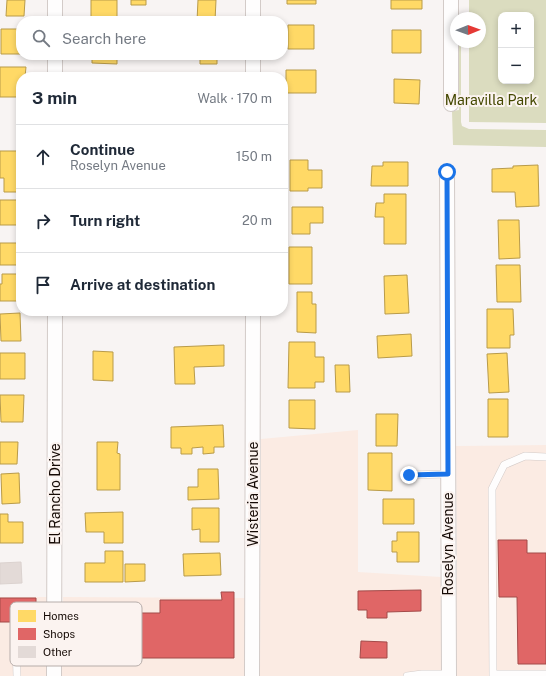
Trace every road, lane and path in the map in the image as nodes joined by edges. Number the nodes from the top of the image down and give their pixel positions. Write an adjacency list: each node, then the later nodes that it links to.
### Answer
1 (56, 0): 4 (street)
2 (253, 0): 5 (street)
3 (451, 0): 10 (street)
4 (55, 16)
5 (253, 16)
6 (55, 60): 8 (street)
7 (253, 60): 9 (street)
8 (55, 72)
9 (253, 72)
10 (451, 104)
11 (447, 172): 15 (street, Roselyn Avenue)
12 (55, 316): 17 (street, El Rancho Drive)
13 (253, 316): 25 (street, Wisteria Avenue)
14 (546, 457): 22 (lane)
15 (448, 474): 16 (lane); 21 (street, Roselyn Avenue)
16 (409, 475)
17 (54, 602)
18 (17, 666): 23 (lane)
19 (54, 666): 24 (street, El Rancho Drive)
20 (546, 674): 22 (lane)
21 (449, 675): 26 (lane)
22 (492, 675)
23 (17, 676)
24 (54, 676)
25 (252, 676)
26 (407, 676)

